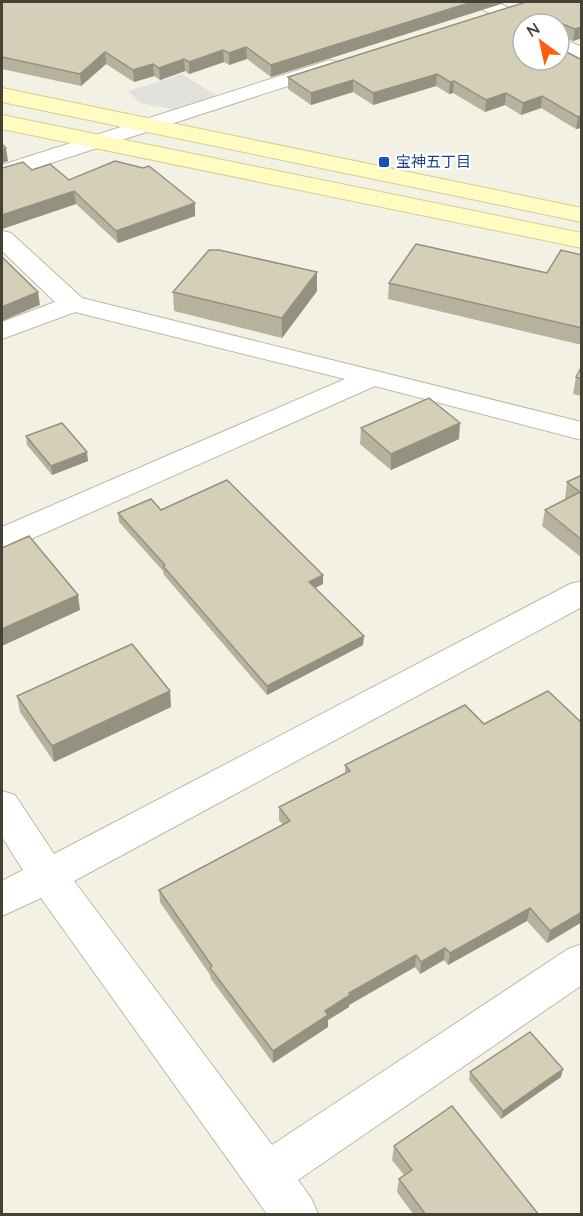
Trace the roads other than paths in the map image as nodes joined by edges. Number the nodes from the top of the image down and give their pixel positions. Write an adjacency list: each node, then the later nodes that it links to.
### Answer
1 (345, 61): 4 (street)
2 (2, 95): 4 (street)
3 (2, 122): 5 (street)
4 (144, 126): 5 (street); 7 (street)
5 (96, 140): 6 (street); 9 (street)
6 (2, 172)
7 (582, 215)
8 (2, 238): 10 (street)
9 (582, 241)
10 (73, 304): 11 (street); 12 (street)
11 (2, 331)
12 (372, 377): 13 (street); 14 (street)
13 (582, 431)
14 (2, 539)
15 (582, 592): 17 (street)
16 (2, 806): 17 (street)
17 (47, 875): 18 (street); 20 (street)
18 (2, 900)
19 (582, 962): 20 (street)
20 (267, 1175): 21 (street)
21 (295, 1215)

